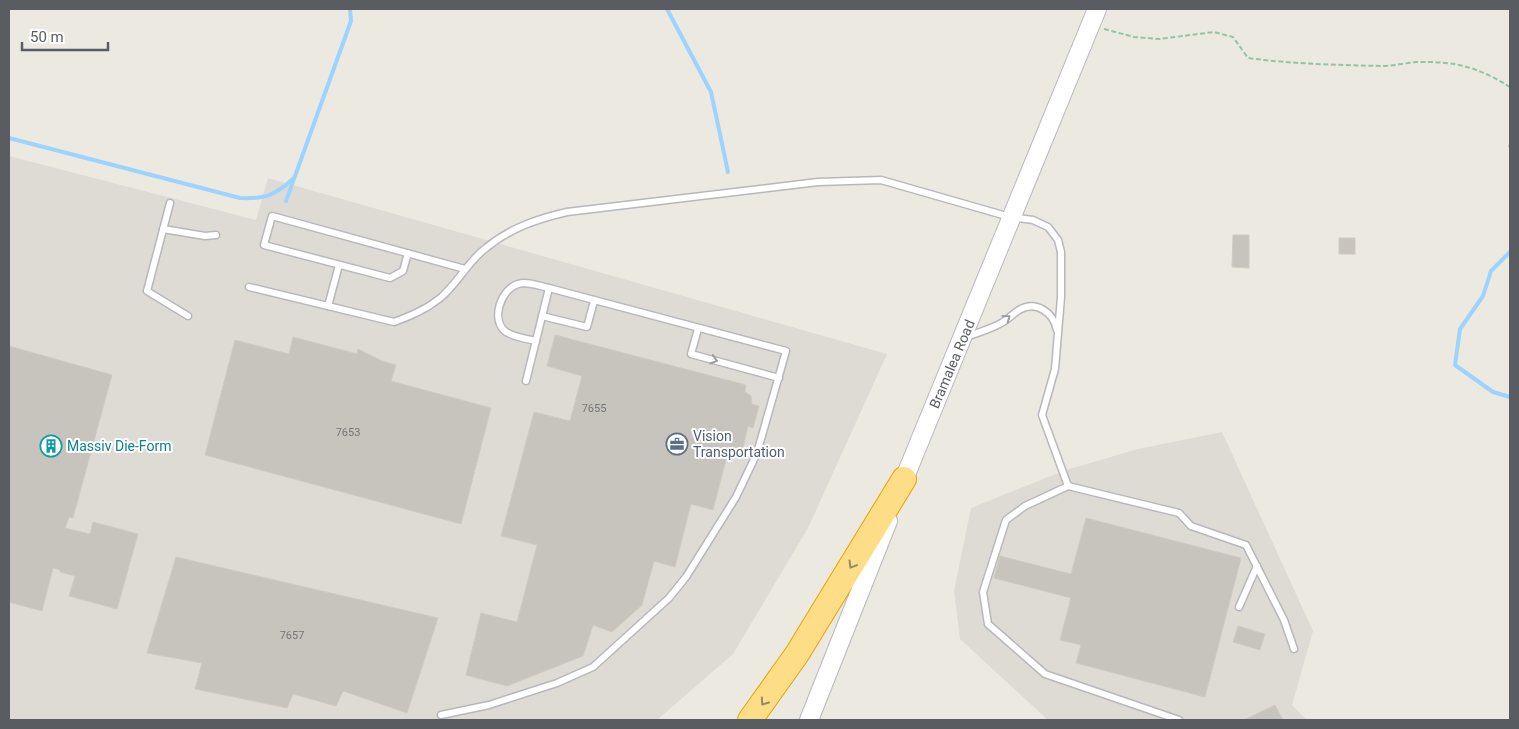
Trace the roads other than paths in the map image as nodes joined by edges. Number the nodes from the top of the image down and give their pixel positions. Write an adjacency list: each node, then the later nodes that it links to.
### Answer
1 (1097, 9): 3 (main road, Bramalea Road)
2 (170, 203): 4 (lane)
3 (1010, 217): 8 (lane); 16 (lane); 17 (main road, Bramalea Road)
4 (163, 229): 5 (lane); 13 (lane)
5 (216, 234)
6 (408, 253): 7 (lane); 7 (lane); 8 (lane)
7 (339, 265): 12 (lane)
8 (465, 269): 12 (lane)
9 (249, 286): 12 (lane)
10 (549, 288): 11 (lane); 14 (lane); 18 (lane)
11 (594, 301): 14 (lane); 15 (lane)
12 (328, 306)
13 (188, 316)
14 (542, 316): 18 (lane)
15 (698, 329): 19 (lane, one-way to 19); 19 (lane)
16 (1058, 338): 17 (lane, one-way to 16); 22 (lane)
17 (963, 339): 21 (main road, Bramalea Road)
18 (536, 341): 20 (lane)
19 (779, 378): 26 (lane)
20 (526, 381)
21 (904, 479): 27 (highway, one-way to 27); 28 (main road, Bramalea Road)
22 (1068, 486): 23 (lane); 29 (lane)
23 (1257, 566): 24 (lane); 25 (lane)
24 (1239, 607)
25 (1294, 650)
26 (441, 715)
27 (750, 720)
28 (809, 720)
29 (1179, 720)

